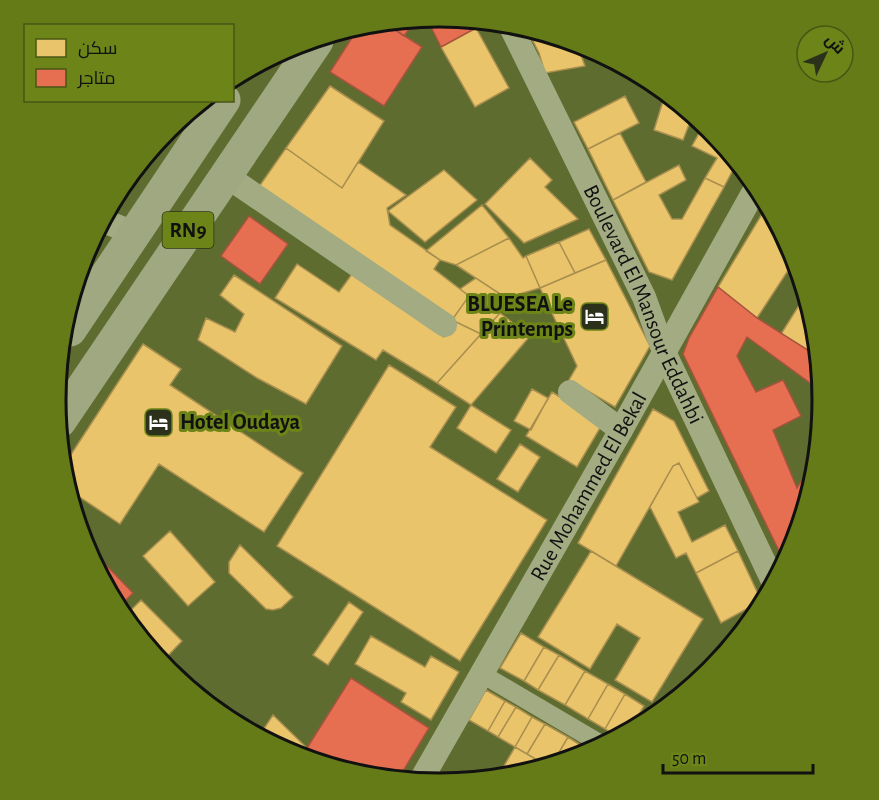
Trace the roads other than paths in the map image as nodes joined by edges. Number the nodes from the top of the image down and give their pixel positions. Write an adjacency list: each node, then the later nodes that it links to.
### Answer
1 (515, 35): 9 (street, Boulevard El Mansour Eddahbi)
2 (311, 50): 4 (main road, RN9)
3 (222, 102): 6 (main road, RN9)
4 (225, 175): 8 (street); 11 (main road, RN9)
5 (752, 196): 9 (street, Rue Mohammed El Bekal)
6 (120, 228): 7 (main road, RN9)
7 (76, 318)
8 (445, 325)
9 (664, 352): 12 (street, Rue Mohammed El Bekal); 13 (street, Boulevard El Mansour Eddahbi)
10 (570, 392): 12 (street)
11 (66, 411)
12 (621, 430): 14 (street, Rue Mohammed El Bekal)
13 (769, 574)
14 (482, 674): 15 (street); 16 (street, Rue Mohammed El Bekal)
15 (594, 740)
16 (425, 772)

